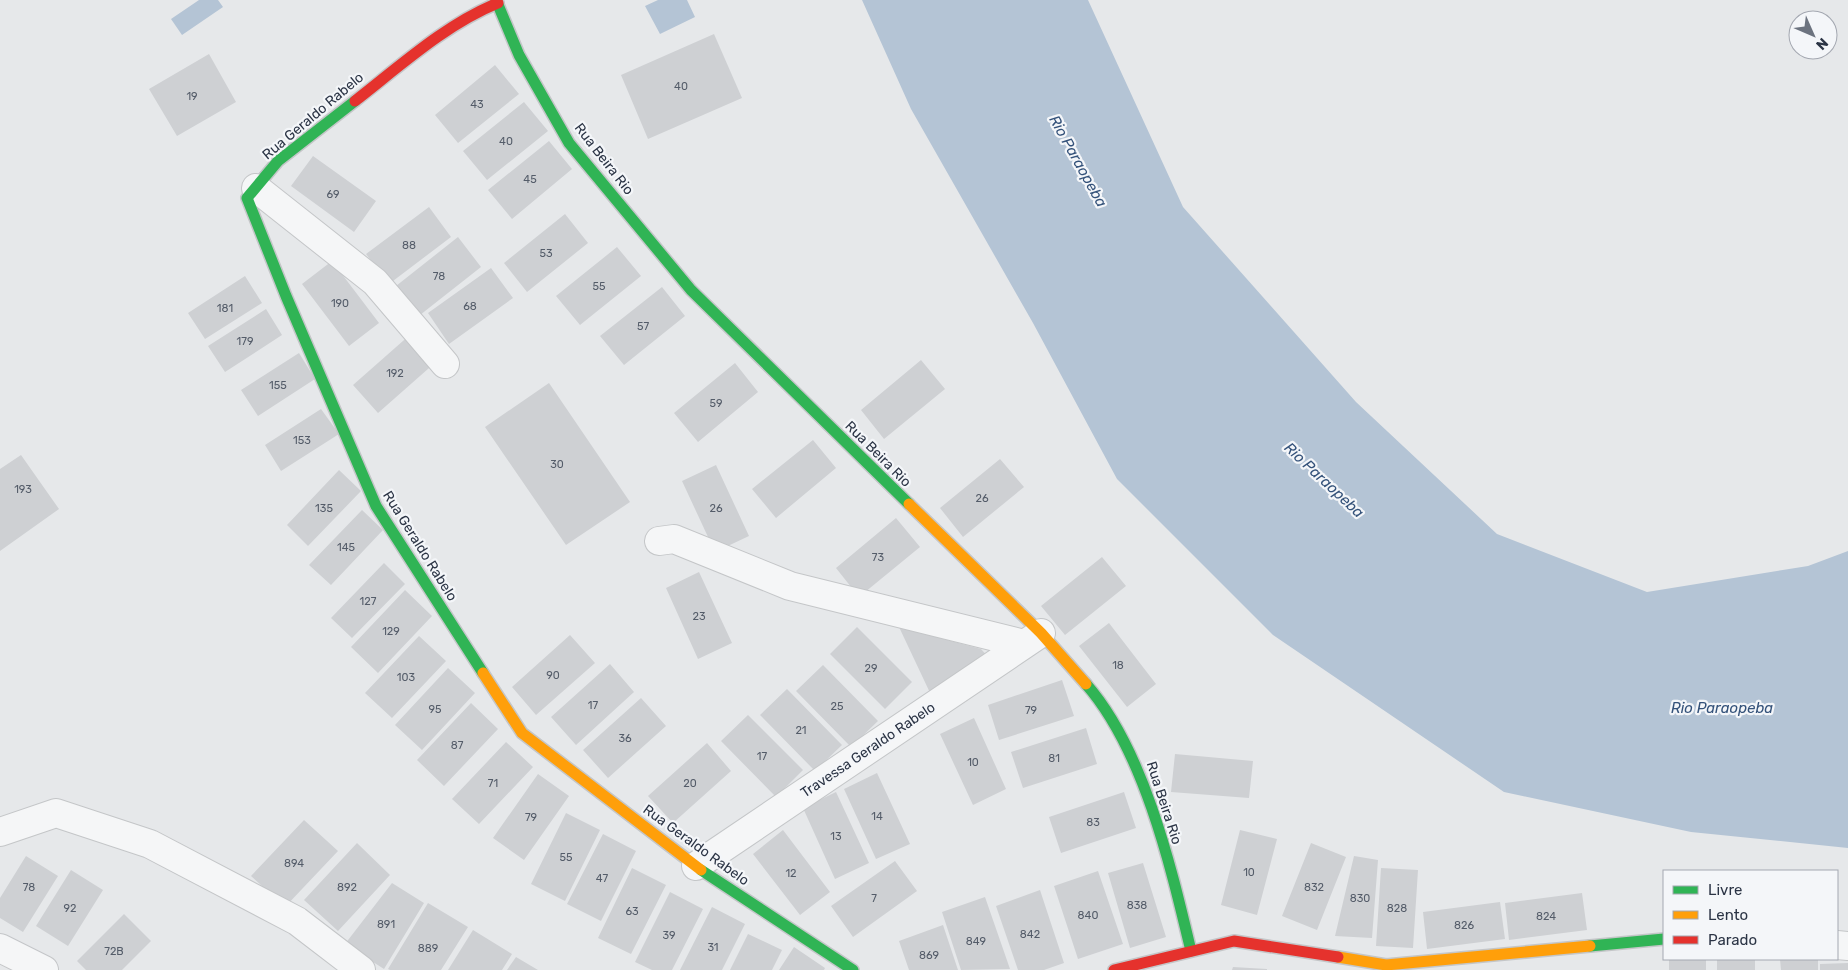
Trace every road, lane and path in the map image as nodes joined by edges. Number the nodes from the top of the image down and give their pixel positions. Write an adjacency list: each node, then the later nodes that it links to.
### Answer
1 (497, 2): 2 (street, Rua Geraldo Rabelo); 5 (street, Rua Beira Rio)
2 (256, 188): 3 (street); 7 (street, Rua Geraldo Rabelo)
3 (445, 364)
4 (659, 541): 5 (street)
5 (1033, 638): 7 (street, Travessa Geraldo Rabelo); 10 (street, Rua Beira Rio)
6 (0, 832): 13 (street)
7 (696, 866): 14 (street, Rua Geraldo Rabelo)
8 (1663, 939): 10 (street)
9 (0, 948): 12 (street)
10 (1191, 951): 11 (street)
11 (1129, 968)
12 (44, 970)
13 (361, 970)
14 (854, 970)

